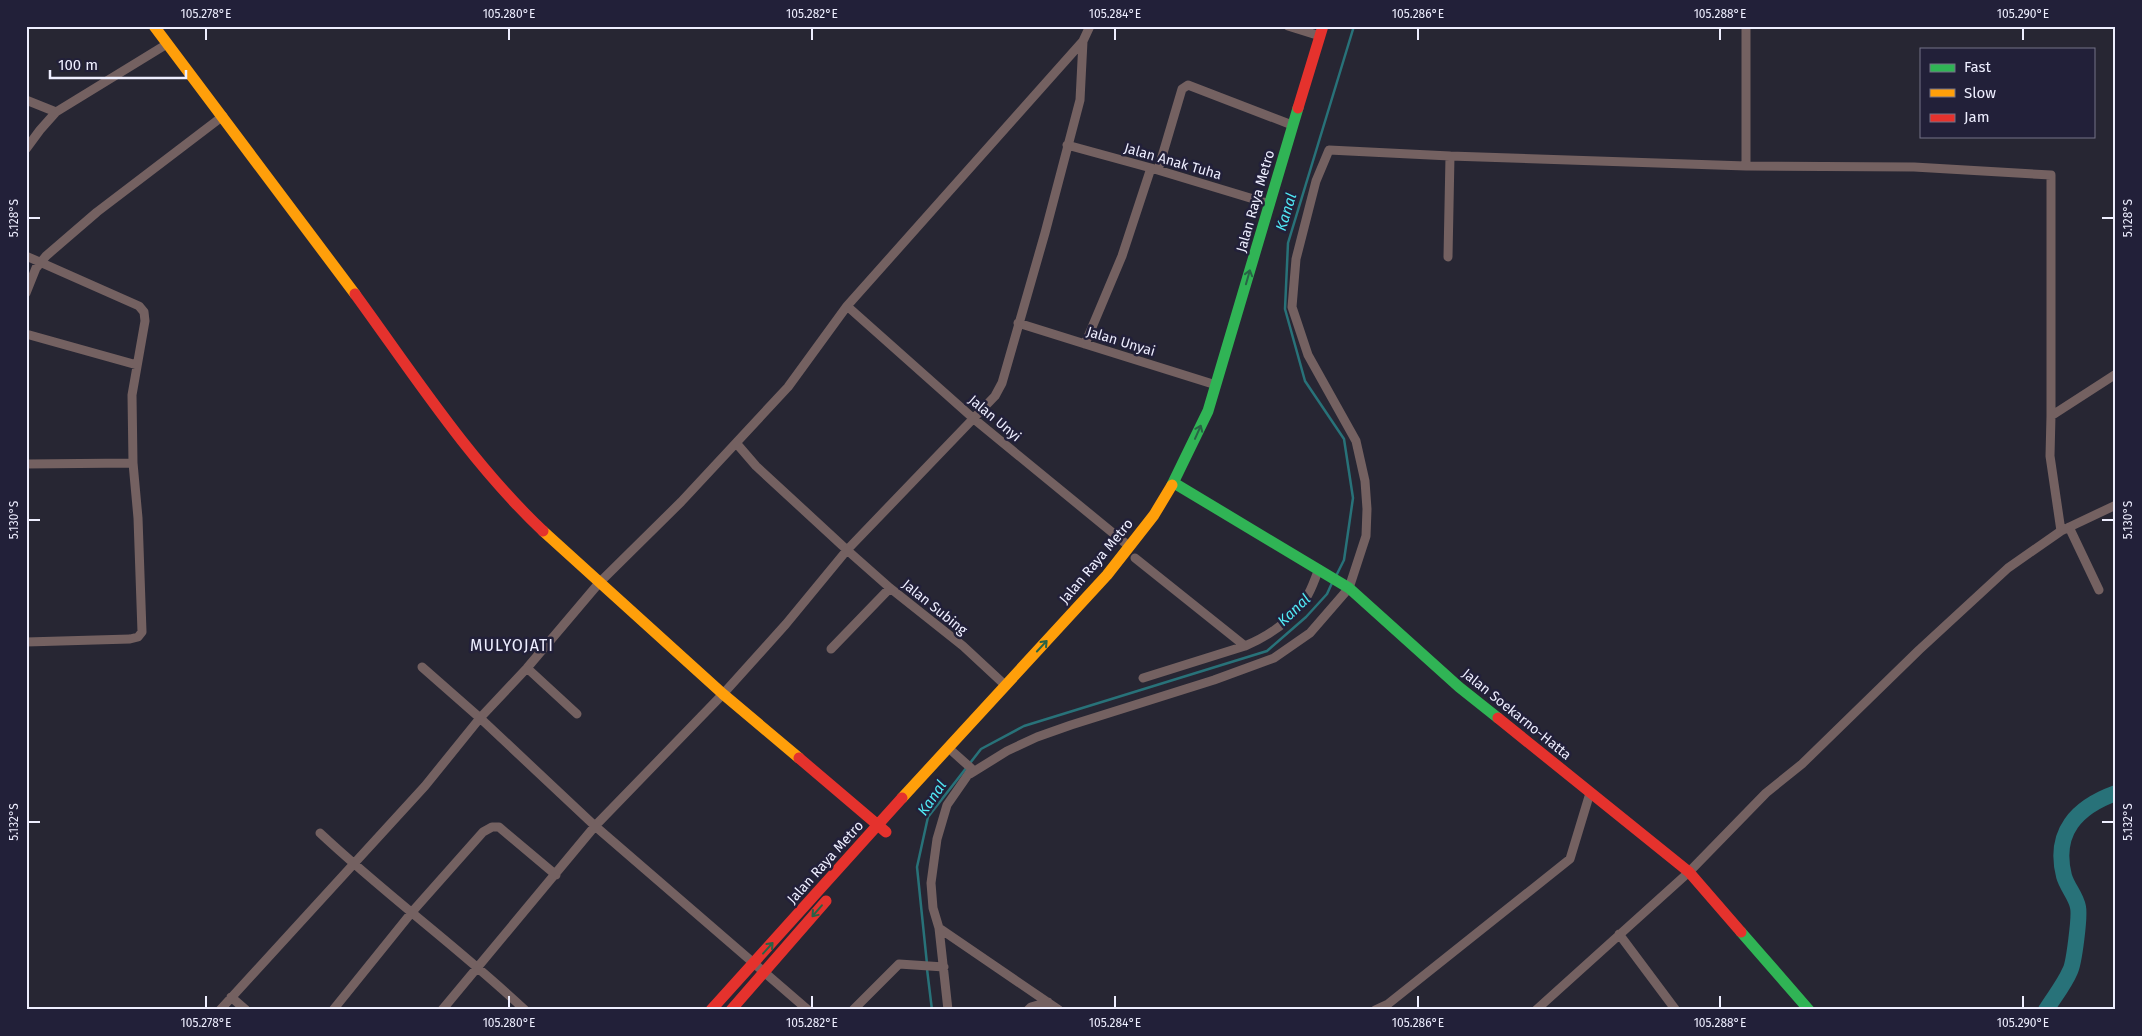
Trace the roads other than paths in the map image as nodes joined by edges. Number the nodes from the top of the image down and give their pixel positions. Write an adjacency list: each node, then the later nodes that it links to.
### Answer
1 (154, 26): 8 (main road)
2 (1090, 26): 7 (street)
3 (1288, 26): 6 (street)
4 (1332, 26): 35 (main road)
5 (1746, 26): 16 (street)
6 (1321, 31): 12 (main road, Jalan Raya Metro)
7 (1083, 41): 13 (street); 23 (street)
8 (168, 44): 10 (street); 11 (main road)
9 (26, 100): 10 (street)
10 (56, 112): 14 (street)
11 (223, 116): 21 (street); 41 (main road)
12 (1292, 125): 17 (street); 18 (main road, Jalan Raya Metro)
13 (1067, 145): 17 (street, Jalan Anak Tuha); 24 (street)
14 (26, 149)
15 (1450, 156): 16 (street); 20 (street); 42 (street)
16 (1746, 166): 30 (street)
17 (1155, 169): 18 (street, Jalan Anak Tuha); 26 (street)
18 (1270, 204): 29 (main road, Jalan Raya Metro, one-way to 18)
19 (26, 256): 21 (street)
20 (1448, 257)
21 (41, 261): 22 (street); 27 (street)
22 (26, 293)
23 (846, 306): 31 (street, Jalan Unyi); 32 (street)
24 (1018, 323): 26 (street, Jalan Unyai); 31 (street)
25 (26, 334): 27 (street)
26 (1085, 344): 29 (street, Jalan Unyai)
27 (137, 366): 33 (street)
28 (2116, 374): 30 (street)
29 (1216, 385): 35 (main road, Jalan Raya Metro, one-way to 29)
30 (2051, 416): 37 (street)
31 (974, 419): 38 (street); 39 (street, Jalan Unyi)
32 (737, 444): 38 (street, Jalan Subing); 41 (street)
33 (133, 463): 34 (street); 45 (street)
34 (26, 464)
35 (1177, 485): 39 (main road); 40 (main road, Jalan Soekarno-Hatta)
36 (2116, 506): 37 (street)
37 (2065, 529): 44 (street); 63 (street)
38 (848, 550): 43 (street, Jalan Subing); 52 (street)
39 (1133, 552): 46 (street, Jalan Unyi); 51 (main road, Jalan Raya Metro, one-way to 39); 55 (main road)
40 (1322, 571): 42 (main road, Jalan Soekarno-Hatta); 46 (street)
41 (599, 584): 49 (street); 52 (main road)
42 (1346, 586): 56 (street); 57 (main road, Jalan Soekarno-Hatta)
43 (890, 588): 47 (street); 51 (street, Jalan Subing)
44 (2099, 590)
45 (26, 642)
46 (1245, 646): 50 (street)
47 (831, 649)
48 (422, 666): 54 (street)
49 (527, 668): 53 (street); 54 (street)
50 (1143, 678)
51 (1005, 685): 59 (main road, Jalan Raya Metro)
52 (723, 694): 58 (street); 59 (main road)
53 (577, 714)
54 (480, 718): 58 (street); 61 (street)
55 (955, 754): 56 (street); 59 (main road)
56 (970, 770): 67 (street)
57 (1590, 792): 63 (main road, Jalan Soekarno-Hatta); 88 (street)
58 (596, 826): 64 (street); 69 (street)
59 (882, 828): 62 (main road); 69 (main road, Jalan Raya Metro, one-way to 59)
60 (320, 833): 61 (street)
61 (353, 864): 66 (street); 73 (street)
62 (854, 869)
63 (1689, 872): 68 (street); 90 (main road, Jalan Soekarno-Hatta)
64 (556, 875): 66 (street); 70 (street)
65 (834, 891): 72 (main road, one-way to 72)
66 (412, 912): 70 (street); 78 (street)
67 (939, 928): 71 (street); 74 (street)
68 (1619, 934): 75 (street); 89 (street)
69 (754, 963): 72 (street); 81 (main road, Jalan Raya Metro)
70 (478, 966): 79 (street); 80 (street)
71 (941, 967): 84 (street); 85 (street)
72 (763, 973): 82 (main road); 83 (street)
73 (231, 997): 76 (street); 77 (street)
74 (1048, 1002): 86 (street); 87 (street)
75 (1675, 1009)
76 (220, 1010)
77 (246, 1010)
78 (334, 1010)
79 (442, 1010)
80 (525, 1010)
81 (711, 1010)
82 (730, 1010)
83 (808, 1010)
84 (853, 1010)
85 (948, 1010)
86 (1028, 1010)
87 (1059, 1010)
88 (1375, 1010)
89 (1536, 1010)
90 (1809, 1010)

